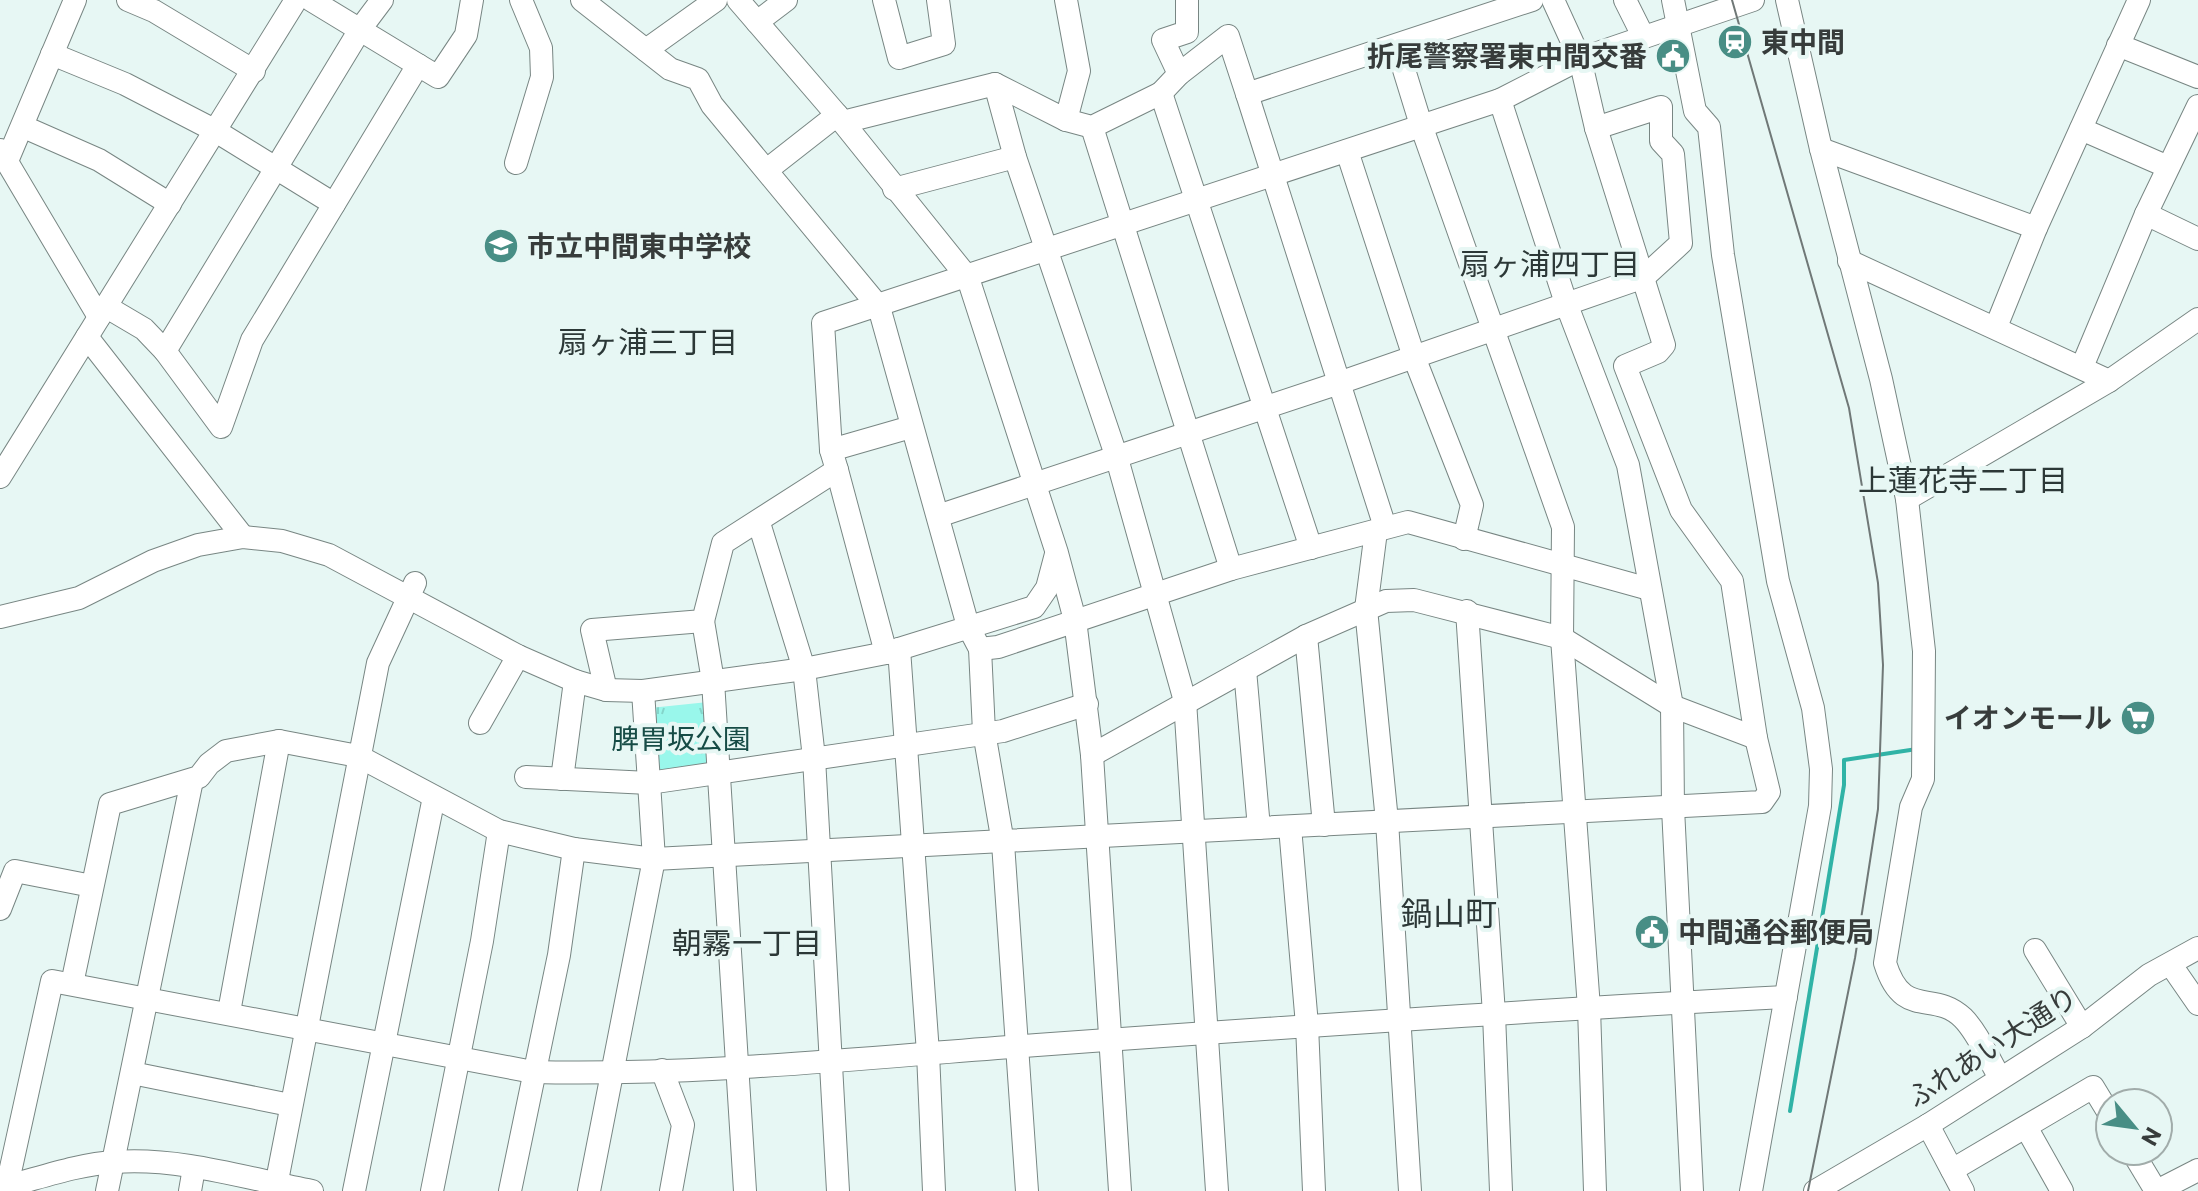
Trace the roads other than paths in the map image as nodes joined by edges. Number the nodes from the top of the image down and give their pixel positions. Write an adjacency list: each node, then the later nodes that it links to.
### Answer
1 (75, 0): 29 (street)
2 (128, 0): 32 (street)
3 (382, 0): 24 (street)
4 (472, 0): 31 (street)
5 (521, 0): 52 (street)
6 (582, 0): 28 (street)
7 (716, 0): 28 (street)
8 (738, 0): 22 (street)
9 (786, 0): 22 (street)
10 (884, 0): 11 (street)
11 (938, 0)
12 (1066, 0): 41 (street)
13 (1187, 0): 33 (street)
14 (1532, 0): 27 (street)
15 (1553, 0): 30 (street)
16 (1625, 0): 25 (street)
17 (1673, 0): 23 (street)
18 (1753, 0): 23 (street)
19 (1787, 0): 48 (street)
20 (2139, 0): 26 (street)
21 (298, 1): 24 (street); 32 (street)
22 (757, 22): 40 (street)
23 (1677, 27): 25 (street); 157 (street)
24 (361, 28): 31 (street); 55 (street)
25 (1643, 36): 30 (street)
26 (2118, 45): 34 (street); 46 (street)
27 (1397, 47): 37 (street); 42 (street)
28 (646, 50): 54 (street)
29 (52, 54): 43 (street); 47 (street)
30 (1580, 59): 38 (street); 45 (street)
31 (418, 65): 60 (street)
32 (254, 71): 47 (street)
33 (1179, 74): 36 (street); 37 (street)
34 (2198, 77)
35 (995, 84): 40 (street); 41 (street); 51 (street)
36 (1161, 93): 44 (street); 58 (street)
37 (1247, 94): 56 (street)
38 (1500, 100): 42 (street); 69 (street)
39 (2198, 106): 53 (street)
40 (840, 119): 54 (street); 57 (street)
41 (1066, 120): 44 (street)
42 (1421, 125): 49 (street); 74 (street)
43 (24, 127): 50 (street); 59 (street)
44 (1092, 127): 62 (street)
45 (1596, 128): 67 (street); 67 (street)
46 (2081, 129): 53 (street); 63 (street)
47 (214, 130): 55 (street); 59 (street)
48 (1821, 149): 63 (street); 66 (street)
49 (1347, 151): 56 (street); 77 (street)
50 (4, 155): 71 (street)
51 (1015, 157): 57 (street); 65 (street)
52 (516, 163)
53 (2168, 167): 61 (street)
54 (768, 169): 70 (street)
55 (275, 170): 60 (street); 76 (street)
56 (1273, 174): 58 (street); 80 (street)
57 (894, 189): 68 (street)
58 (1197, 199): 62 (street); 81 (street)
59 (170, 204): 71 (street)
60 (334, 204): 76 (street)
61 (2146, 214): 64 (street); 78 (street)
62 (1123, 225): 65 (street); 83 (street)
63 (2036, 228): 73 (street)
64 (2198, 239)
65 (1049, 251): 68 (street); 84 (street)
66 (1849, 261): 73 (street); 88 (street)
67 (1644, 277): 69 (street); 123 (street)
68 (968, 278): 70 (street); 87 (street)
69 (1566, 303): 74 (street); 98 (street)
70 (879, 307): 82 (street); 85 (street)
71 (102, 312): 75 (street); 76 (street)
72 (2198, 319): 79 (street)
73 (1996, 327): 78 (street)
74 (1491, 330): 77 (street); 96 (street)
75 (87, 337): 86 (street); 92 (street)
76 (165, 351)
77 (1414, 357): 80 (street); 93 (street)
78 (2082, 367): 79 (street)
79 (2109, 381): 88 (street)
80 (1339, 383): 81 (street); 91 (street)
81 (1266, 406): 83 (street); 94 (street)
82 (911, 427): 85 (street); 89 (street)
83 (1189, 431): 84 (street); 97 (street)
84 (1116, 455): 87 (street); 100 (street)
85 (834, 460): 90 (street); 110 (street)
86 (0, 477)
87 (1031, 483): 89 (street); 95 (street)
88 (1907, 499): 180 (street)
89 (938, 516): 106 (street)
90 (759, 523): 105 (street); 112 (street)
91 (1381, 529): 93 (street); 94 (street); 101 (street)
92 (243, 537): 99 (street); 103 (street)
93 (1464, 539): 96 (street)
94 (1311, 548): 97 (street)
95 (1057, 553): 104 (street); 106 (street)
96 (1561, 565): 98 (street); 108 (street)
97 (1231, 569): 100 (street)
98 (1649, 589): 120 (street)
99 (411, 591): 111 (street); 127 (street)
100 (1157, 592): 104 (street); 118 (street)
101 (1366, 609): 102 (street); 107 (street); 138 (street)
102 (1467, 611): 108 (street); 137 (street)
103 (0, 617)
104 (1075, 620): 109 (street); 119 (street)
105 (703, 621): 115 (street); 116 (street)
106 (968, 626): 109 (street); 110 (street)
107 (1306, 636): 113 (street); 139 (street)
108 (1562, 638): 120 (street); 136 (street)
109 (980, 649): 122 (street)
110 (892, 651): 112 (street); 125 (street)
111 (518, 656): 114 (street); 121 (street)
112 (804, 669): 115 (street); 128 (street)
113 (1245, 670): 118 (street); 141 (street)
114 (575, 681): 116 (street); 131 (street)
115 (713, 681): 117 (street); 129 (street)
116 (606, 690): 117 (street)
117 (643, 691): 133 (street)
118 (1185, 701): 126 (street); 143 (street)
119 (1087, 704): 122 (street); 126 (street)
120 (1672, 706): 123 (street); 135 (street)
121 (480, 723)
122 (984, 732): 125 (street); 145 (street)
123 (1756, 738): 135 (street)
124 (279, 741): 127 (street); 132 (street); 162 (street)
125 (906, 743): 128 (street); 146 (street)
126 (1092, 755): 144 (street)
127 (358, 756): 134 (street); 166 (street)
128 (814, 758): 129 (street); 148 (street)
129 (717, 773): 133 (street); 149 (street)
130 (526, 777): 131 (street)
131 (562, 779): 133 (street)
132 (192, 780): 151 (street); 158 (street)
133 (649, 783): 150 (street)
134 (434, 797): 142 (street); 170 (street)
135 (1673, 808): 136 (street); 159 (street)
136 (1577, 812): 137 (street); 161 (street)
137 (1482, 817): 138 (street); 163 (street)
138 (1387, 821): 139 (street); 164 (street)
139 (1324, 825): 140 (street)
140 (1290, 827): 141 (street); 165 (street)
141 (1259, 828): 143 (street)
142 (499, 831): 147 (street); 173 (street)
143 (1194, 831): 144 (street); 168 (street)
144 (1100, 838): 145 (street); 169 (street)
145 (1003, 843): 146 (street); 171 (street)
146 (912, 848): 148 (street); 172 (street)
147 (574, 849): 150 (street); 177 (street)
148 (819, 852): 149 (street); 174 (street)
149 (723, 857): 150 (street); 175 (street)
150 (654, 859): 179 (street)
151 (92, 886): 152 (street); 156 (street)
152 (0, 909)
153 (2198, 948): 155 (street, ふれあい大通り)
154 (2035, 950): 167 (street)
155 (2171, 965): 160 (street); 167 (street, ふれあい大通り)
156 (72, 984): 158 (street); 190 (street)
157 (1786, 997): 159 (street); 211 (street)
158 (148, 999): 162 (street); 178 (street)
159 (1685, 1003): 161 (street); 210 (street)
160 (2198, 1004)
161 (1589, 1008): 163 (street); 209 (street)
162 (229, 1012): 166 (street)
163 (1494, 1014): 164 (street); 208 (street)
164 (1401, 1019): 165 (street); 207 (street)
165 (1307, 1025): 168 (street); 206 (street)
166 (306, 1027): 170 (street); 182 (street)
167 (2082, 1027): 180 (street, ふれあい大通り)
168 (1209, 1034): 169 (street); 205 (street)
169 (1111, 1040): 171 (street); 204 (street)
170 (383, 1042): 173 (street); 195 (street)
171 (1019, 1046): 172 (street); 203 (street)
172 (928, 1053): 174 (street); 202 (street)
173 (458, 1058): 177 (street); 196 (street)
174 (831, 1062): 175 (street); 201 (street)
175 (735, 1068): 176 (street); 200 (street)
176 (662, 1070): 179 (street); 199 (street)
177 (533, 1072): 179 (street); 197 (street)
178 (132, 1073): 182 (street); 185 (street)
179 (611, 1074): 198 (street)
180 (2000, 1078): 183 (street, ふれあい大通り)
181 (2094, 1089): 184 (street)
182 (290, 1105): 191 (street)
183 (1928, 1125): 188 (street); 212 (street, ふれあい大通り)
184 (2026, 1127): 188 (street); 214 (street)
185 (113, 1162): 187 (street); 190 (street); 192 (street)
186 (2142, 1167): 215 (street)
187 (194, 1168): 191 (street); 193 (street)
188 (1952, 1170): 213 (street)
189 (2198, 1170): 215 (street)
190 (16, 1186)
191 (276, 1188): 194 (street)
192 (107, 1191)
193 (190, 1191)
194 (312, 1191)
195 (354, 1191)
196 (432, 1191)
197 (510, 1191)
198 (589, 1191)
199 (671, 1191)
200 (745, 1191)
201 (838, 1191)
202 (934, 1191)
203 (1027, 1191)
204 (1120, 1191)
205 (1217, 1191)
206 (1314, 1191)
207 (1410, 1191)
208 (1501, 1191)
209 (1595, 1191)
210 (1692, 1191)
211 (1751, 1191)
212 (1815, 1191)
213 (1963, 1191)
214 (2062, 1191)
215 (2157, 1191)

